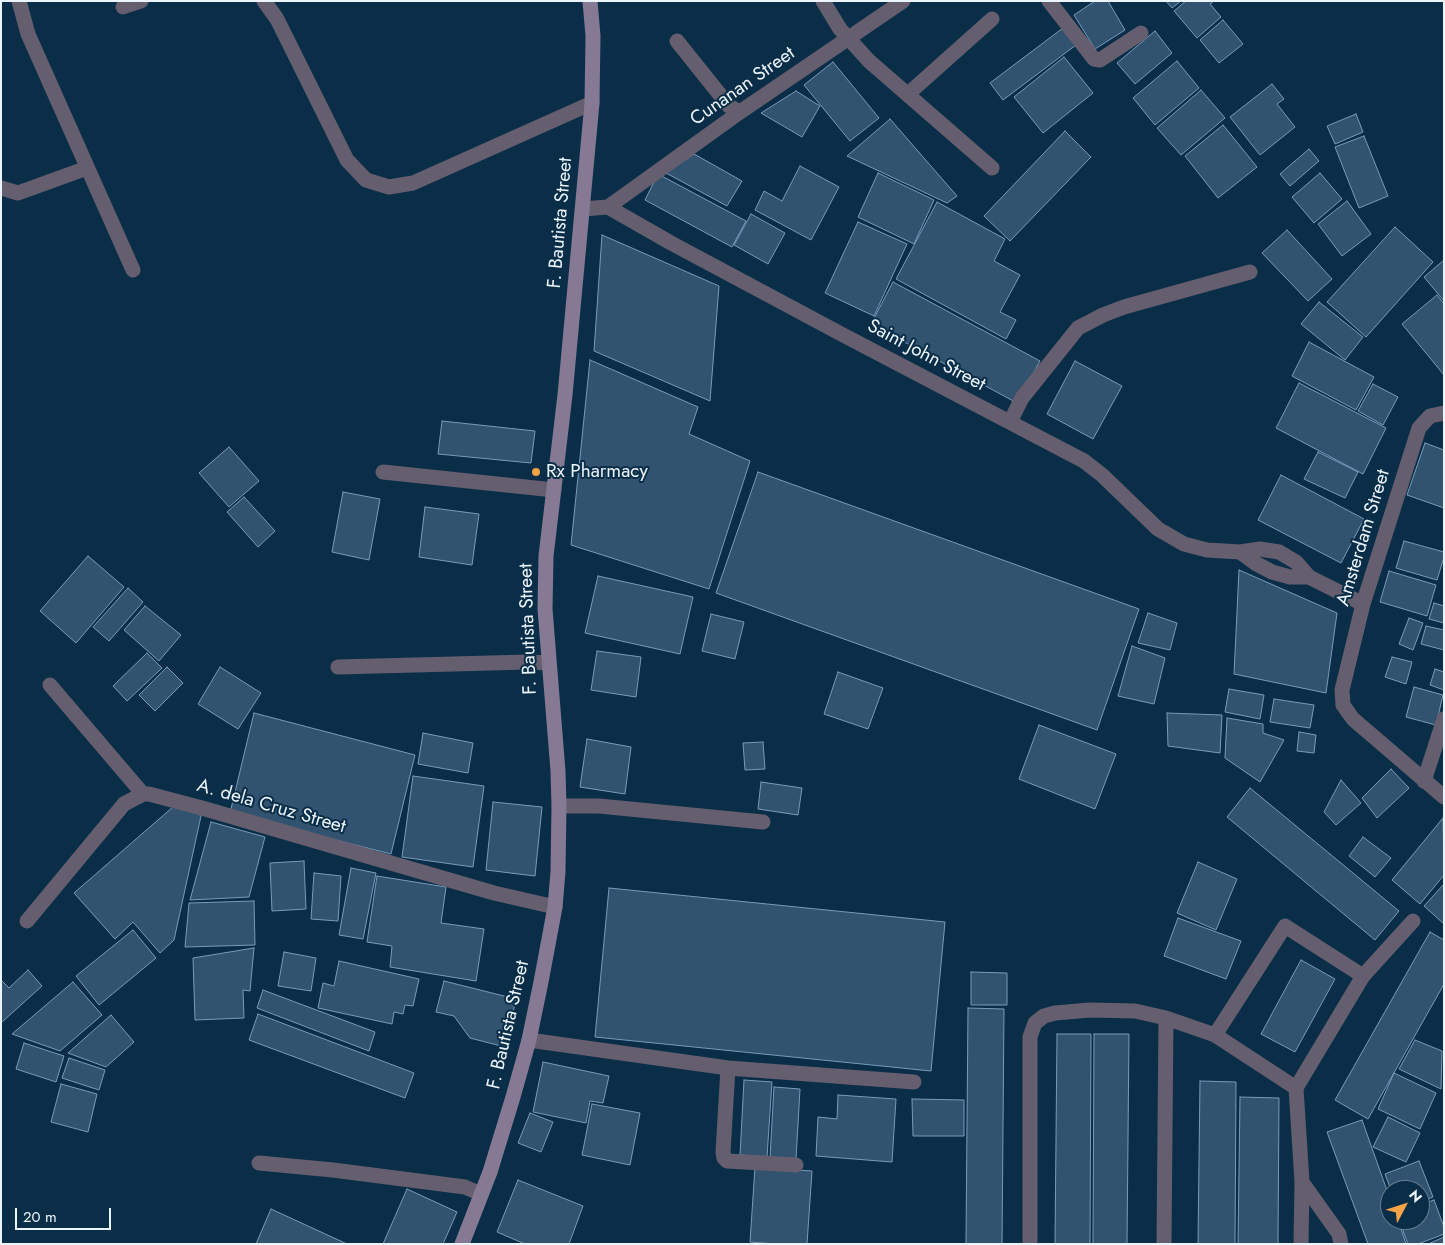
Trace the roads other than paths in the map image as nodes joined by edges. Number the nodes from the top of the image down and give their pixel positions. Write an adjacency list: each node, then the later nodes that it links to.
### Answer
1 (19, 1): 16 (street)
2 (141, 1): 8 (street)
3 (264, 1): 14 (street)
4 (590, 1): 14 (main road, F. Bautista Street)
5 (823, 1): 11 (street)
6 (903, 1): 11 (street, Cunanan Street)
7 (1049, 1): 10 (street)
8 (123, 7)
9 (992, 19): 13 (street)
10 (1141, 33)
11 (848, 38): 13 (street); 15 (street, Cunanan Street)
12 (677, 41): 15 (street)
13 (908, 94): 17 (street)
14 (592, 103): 20 (main road, F. Bautista Street)
15 (740, 112): 19 (street, Cunanan Street)
16 (87, 168): 18 (street); 21 (street)
17 (992, 168)
18 (1, 188)
19 (608, 207): 20 (street); 24 (street, Saint John Street)
20 (582, 209): 26 (main road, F. Bautista Street)
21 (133, 270)
22 (1250, 272): 24 (street)
23 (1444, 414): 29 (street, Amsterdam Street)
24 (1010, 422): 27 (street, Saint John Street)
25 (383, 472): 26 (street)
26 (554, 490): 30 (main road, F. Bautista Street)
27 (1240, 552): 28 (street, Saint John Street); 28 (street, Saint John Street)
28 (1309, 577): 29 (street, Saint John Street)
29 (1363, 604): 34 (street, Amsterdam Street)
30 (548, 663): 31 (street); 37 (main road, F. Bautista Street)
31 (338, 667)
32 (50, 684): 35 (street)
33 (1444, 719): 34 (street)
34 (1424, 781): 36 (street)
35 (143, 794): 39 (street, A. dela Cruz Street); 40 (street)
36 (1444, 797)
37 (559, 806): 38 (street); 39 (main road, F. Bautista Street)
38 (763, 822)
39 (555, 908): 45 (main road, F. Bautista Street)
40 (26, 921)
41 (1413, 921): 42 (street)
42 (1363, 976): 44 (street); 48 (street)
43 (1166, 1018): 44 (street); 54 (street); 55 (street)
44 (1215, 1035): 48 (street)
45 (529, 1040): 46 (street); 52 (main road, F. Bautista Street)
46 (728, 1068): 47 (street); 50 (street)
47 (914, 1082)
48 (1296, 1088): 51 (street)
49 (259, 1163): 52 (street)
50 (796, 1164)
51 (1302, 1182): 56 (street); 57 (street)
52 (481, 1194): 53 (main road, F. Bautista Street)
53 (462, 1244)
54 (1030, 1244)
55 (1164, 1244)
56 (1302, 1244)
57 (1341, 1244)

